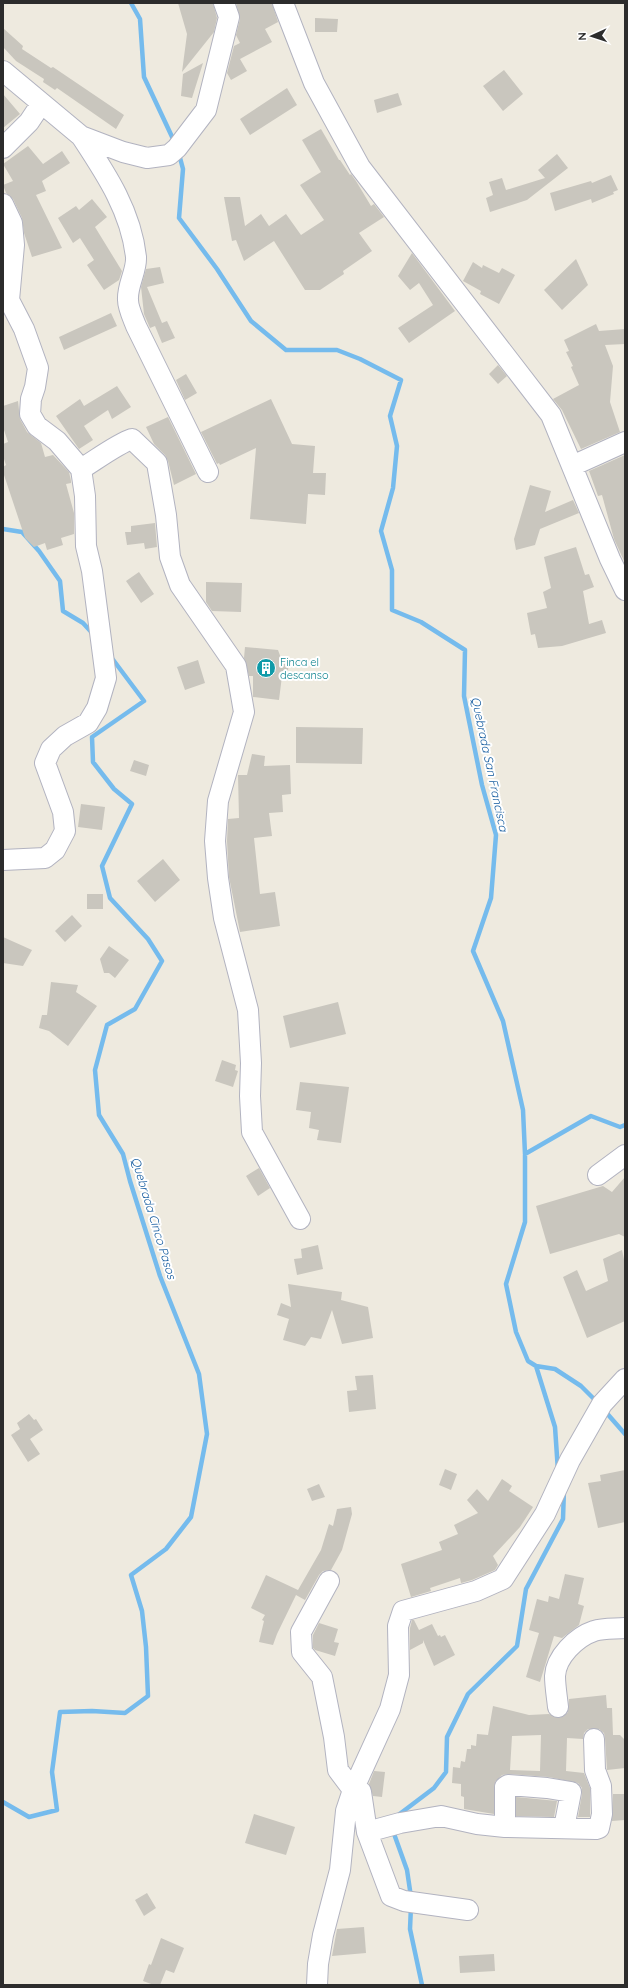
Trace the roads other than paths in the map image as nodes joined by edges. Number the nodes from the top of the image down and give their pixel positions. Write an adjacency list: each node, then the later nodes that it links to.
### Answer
1 (224, 3): 5 (street)
2 (283, 3): 9 (street)
3 (3, 71): 4 (street)
4 (40, 104): 5 (street); 6 (street)
5 (80, 136): 11 (street)
6 (3, 148)
7 (3, 204): 10 (street)
8 (625, 442): 9 (street)
9 (572, 466): 12 (street)
10 (81, 469): 13 (street); 16 (street)
11 (208, 472)
12 (625, 590)
13 (3, 860)
14 (625, 1156): 15 (street)
15 (598, 1175)
16 (300, 1219)
17 (625, 1379): 22 (street)
18 (328, 1581): 22 (street)
19 (625, 1628): 20 (street)
20 (558, 1707)
21 (594, 1739): 24 (street)
22 (353, 1790): 25 (street); 27 (street)
23 (505, 1827): 24 (street); 24 (street); 25 (street)
24 (564, 1828)
25 (373, 1831): 26 (street)
26 (468, 1910)
27 (317, 1985)

